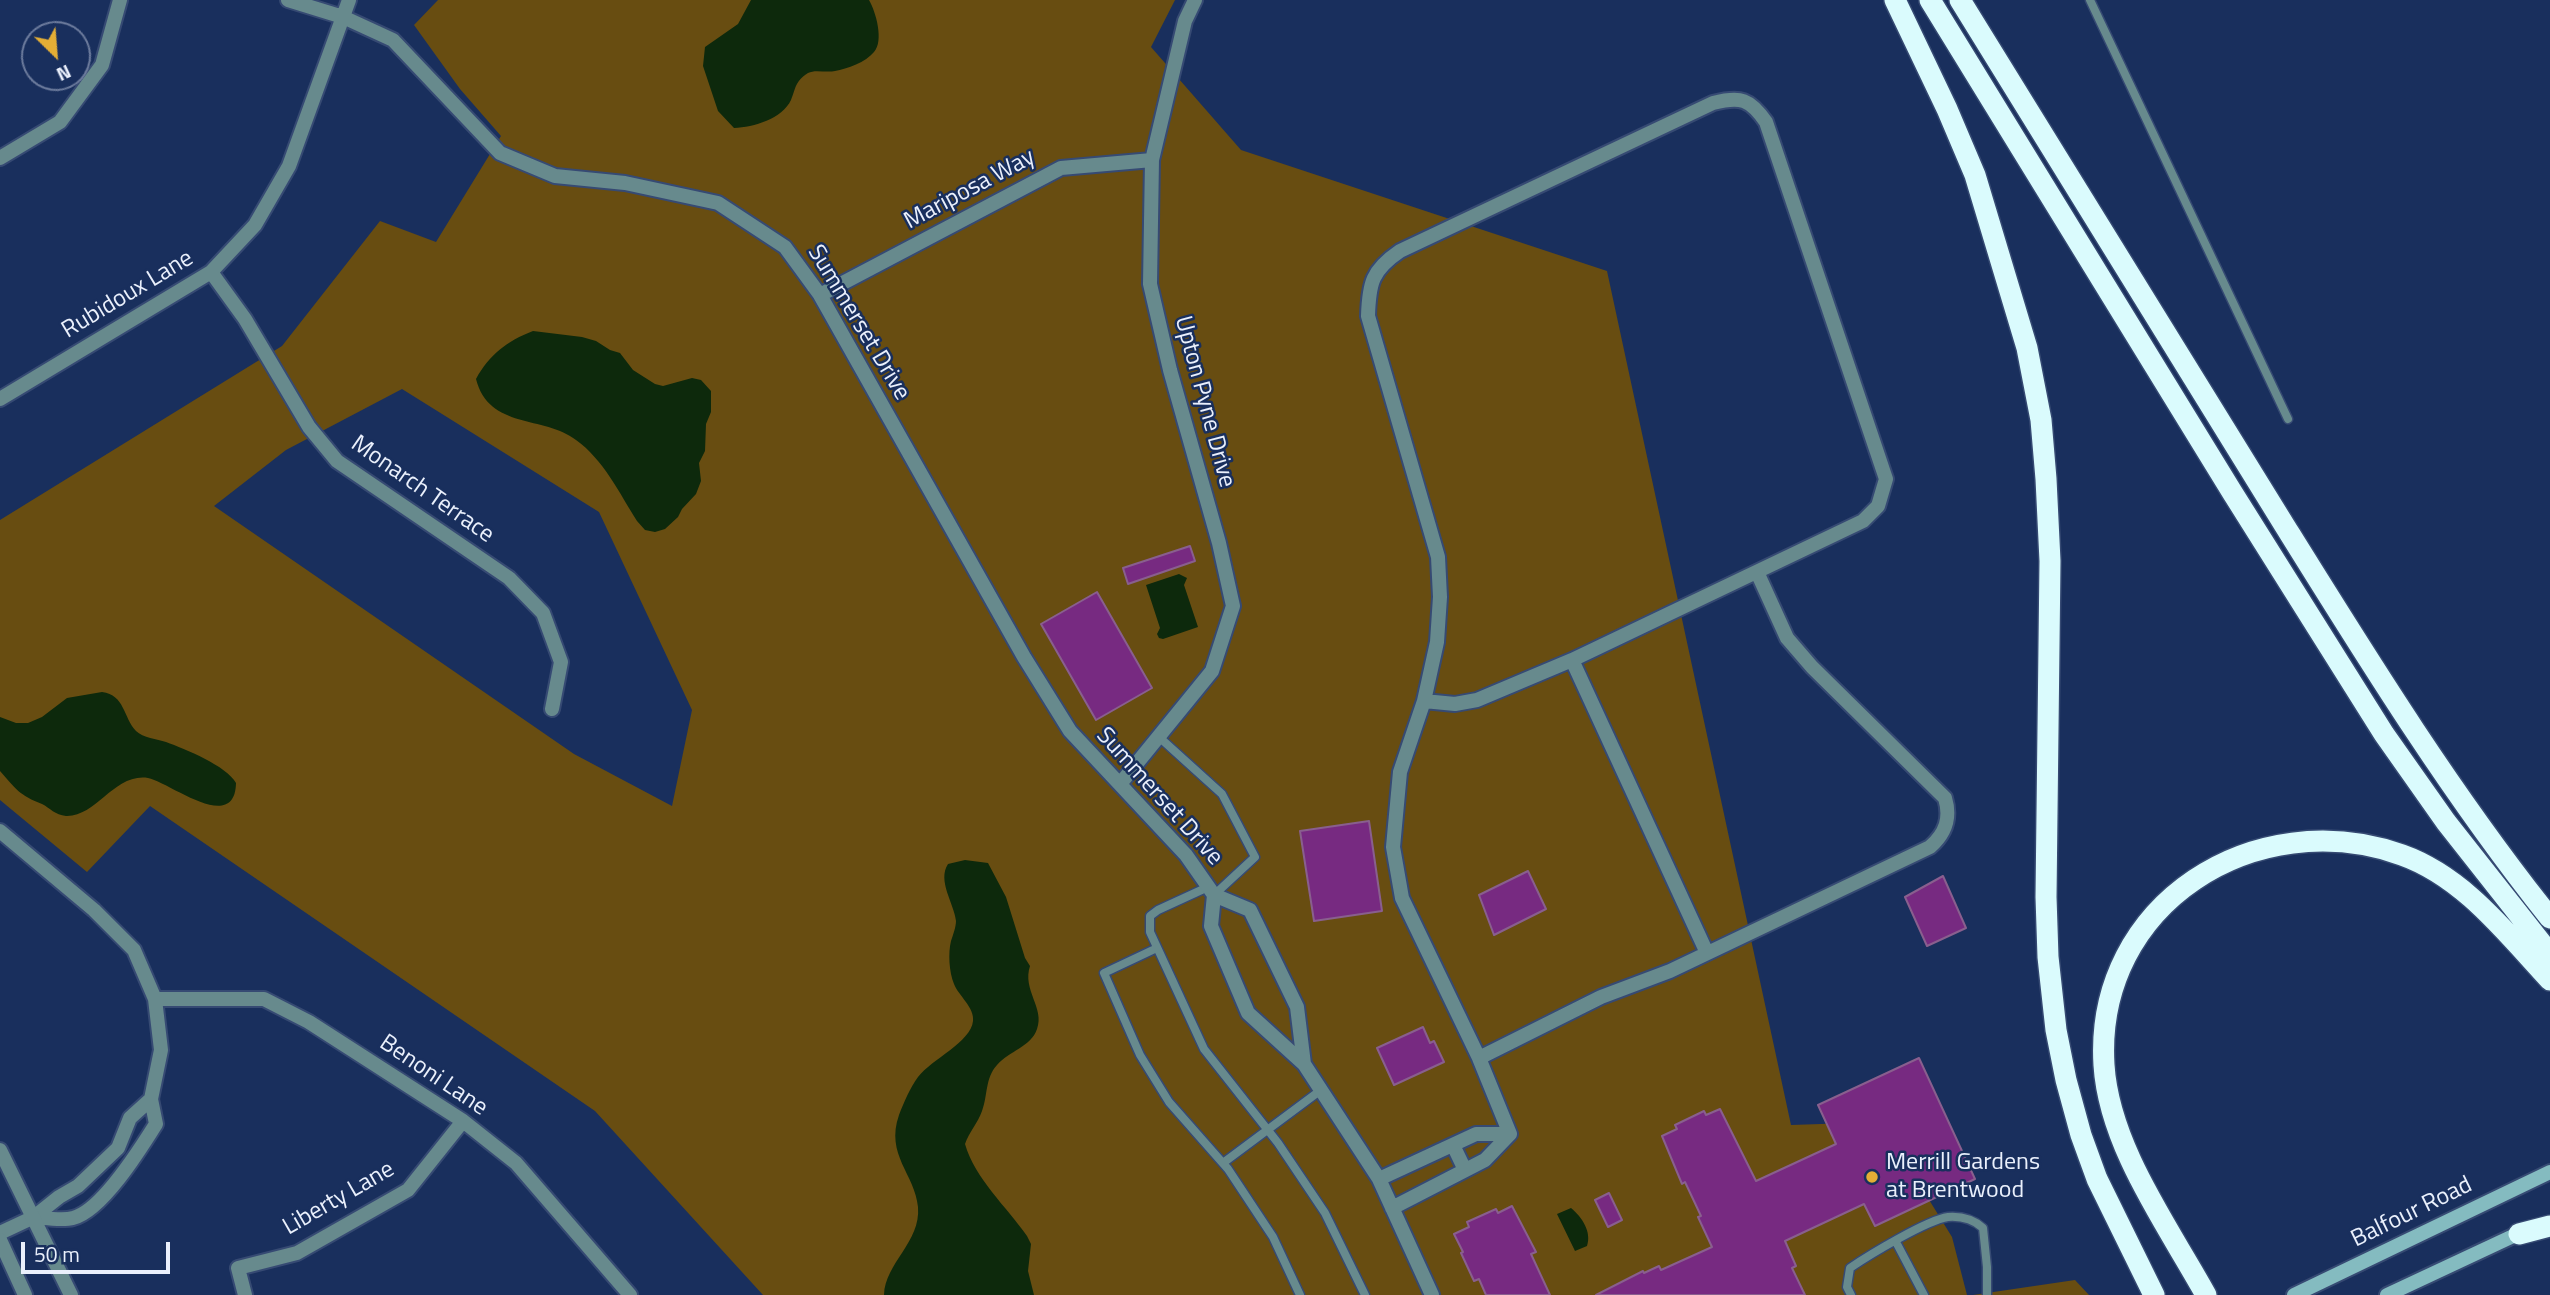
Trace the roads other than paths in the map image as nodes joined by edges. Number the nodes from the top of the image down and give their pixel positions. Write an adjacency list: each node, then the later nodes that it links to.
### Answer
1 (120, 0): 10 (street)
2 (288, 0): 9 (street, Summerset Drive)
3 (349, 0): 9 (street, Rubidoux Lane)
4 (1195, 0): 11 (street, Upton Pyne Drive)
5 (1895, 0): 65 (highway)
6 (1930, 0): 29 (highway)
7 (1960, 0): 21 (highway)
8 (2090, 0): 15 (lane)
9 (343, 17): 12 (street, Rubidoux Lane); 13 (street, Summerset Drive)
10 (0, 158)
11 (1152, 160): 13 (street, Mariposa Way); 20 (street, Upton Pyne Drive)
12 (211, 272): 14 (street, Rubidoux Lane); 19 (street, Monarch Terrace)
13 (820, 295): 22 (street, Summerset Drive)
14 (0, 399)
15 (2288, 419)
16 (1757, 572): 17 (street); 18 (street); 28 (street)
17 (1572, 660): 18 (street); 28 (street)
18 (1424, 701): 32 (street)
19 (552, 709)
20 (1159, 737): 22 (street, Upton Pyne Drive); 24 (lane)
21 (2447, 776): 25 (highway); 26 (highway)
22 (1121, 784): 24 (street, Summerset Drive)
23 (0, 831): 31 (street)
24 (1211, 891): 27 (lane); 33 (street, Summerset Drive); 33 (street, Summerset Drive)
25 (2550, 898)
26 (2550, 918)
27 (1157, 948): 37 (lane); 43 (lane)
28 (1707, 953): 32 (street)
29 (2550, 954)
30 (2550, 980): 66 (highway)
31 (155, 999): 35 (street); 36 (street, Benoni Lane)
32 (1479, 1058): 38 (street)
33 (1304, 1064): 34 (street, Summerset Drive)
34 (1321, 1090): 37 (lane); 46 (street, Summerset Drive)
35 (151, 1099): 40 (street); 42 (street)
36 (463, 1121): 55 (street, Benoni Lane); 58 (street, Liberty Lane)
37 (1269, 1131): 43 (lane); 60 (lane)
38 (1510, 1134): 39 (street); 44 (street)
39 (1453, 1145): 44 (street); 46 (street)
40 (118, 1149): 42 (street); 48 (street)
41 (0, 1150): 48 (street)
42 (134, 1161): 48 (street)
43 (1223, 1163): 59 (lane)
44 (1465, 1170): 47 (street)
45 (2550, 1172): 67 (main road, Balfour Road)
46 (1378, 1180): 47 (street, Summerset Drive)
47 (1392, 1208): 61 (street, Summerset Drive)
48 (34, 1217): 51 (street); 57 (street)
49 (2550, 1220): 52 (main road)
50 (2550, 1226): 52 (highway)
51 (0, 1233)
52 (2519, 1234): 68 (main road)
53 (0, 1240): 56 (street)
54 (1896, 1242): 62 (lane); 63 (lane); 64 (lane)
55 (622, 1292)
56 (25, 1295)
57 (71, 1295)
58 (245, 1295)
59 (1300, 1295)
60 (1365, 1295)
61 (1432, 1295)
62 (1851, 1295)
63 (1924, 1295)
64 (1987, 1295)
65 (2154, 1295)
66 (2206, 1295)
67 (2294, 1295)
68 (2387, 1295)

